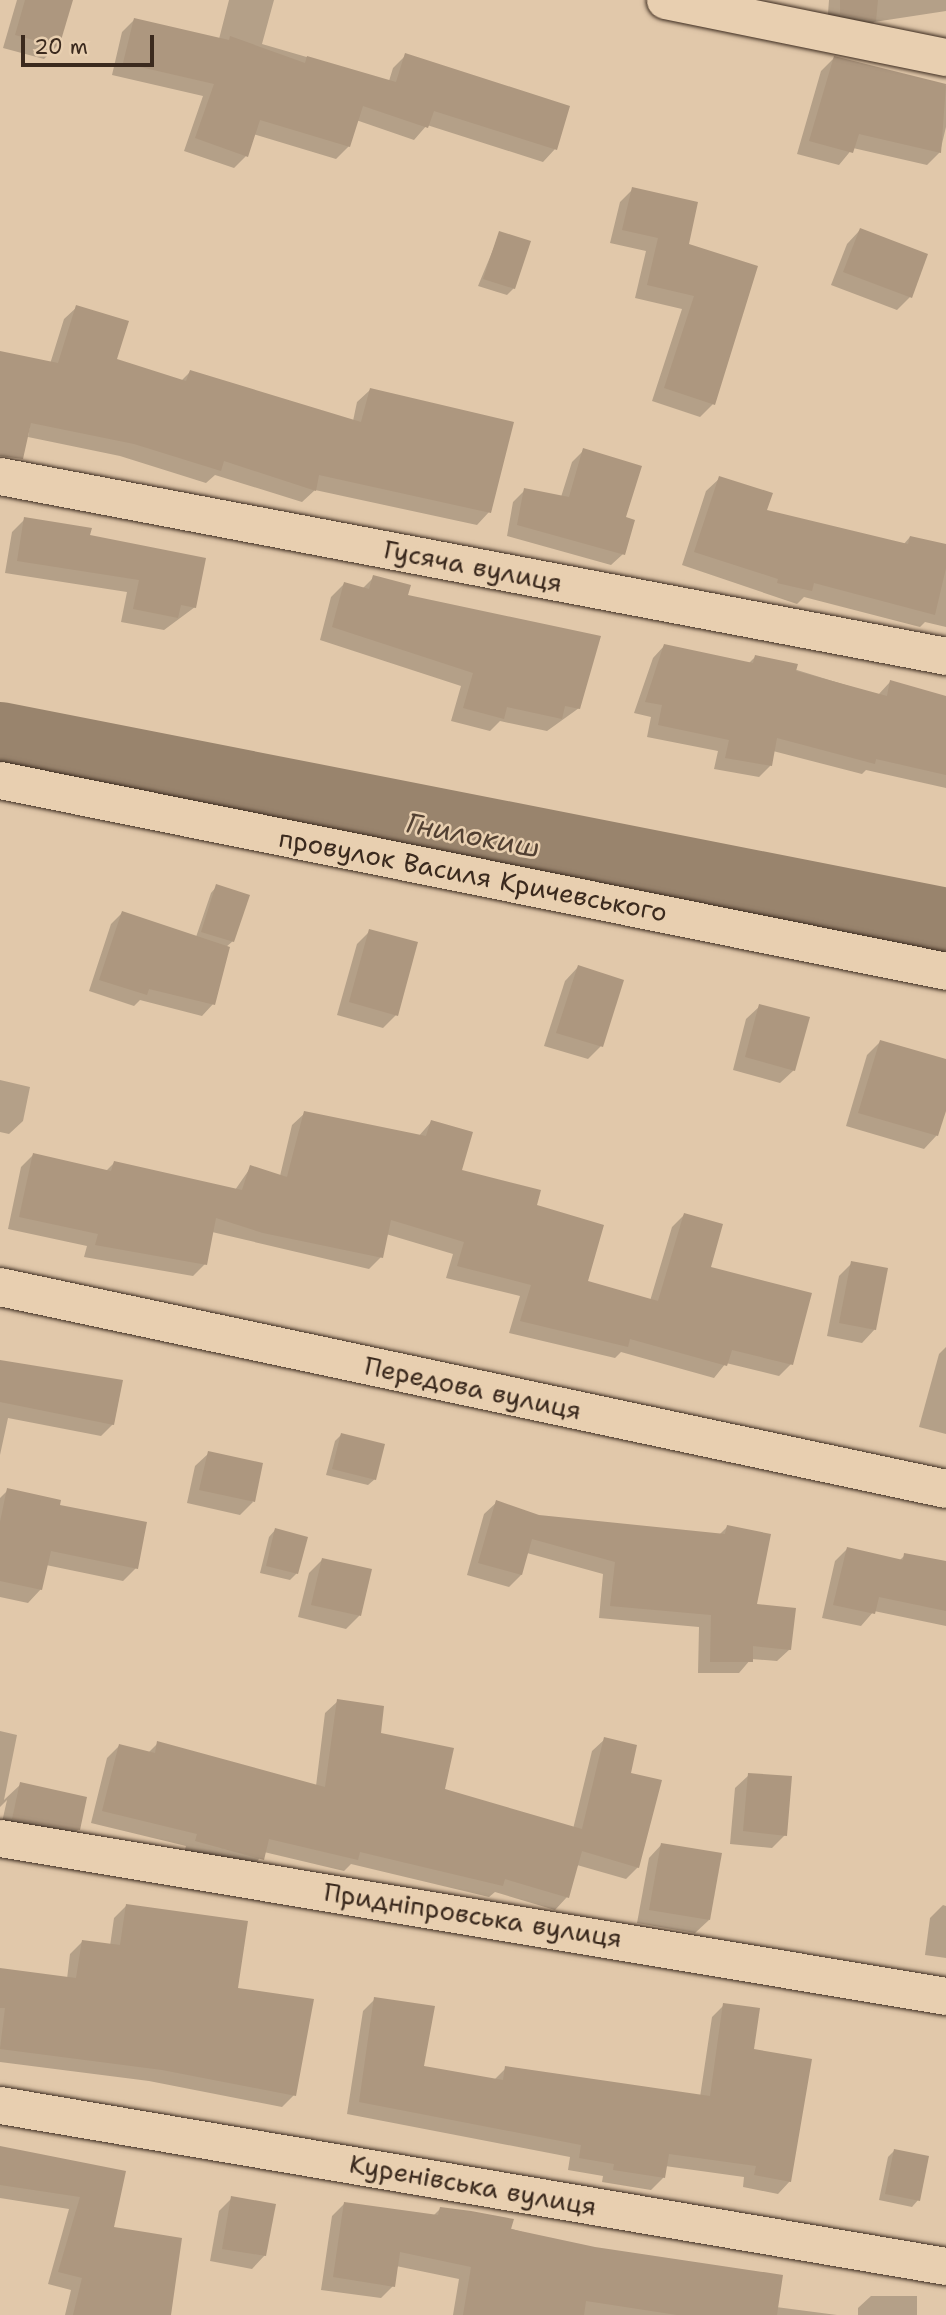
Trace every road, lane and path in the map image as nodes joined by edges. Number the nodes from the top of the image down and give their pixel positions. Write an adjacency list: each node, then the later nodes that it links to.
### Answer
1 (664, 0): 2 (street)
2 (946, 57)
3 (0, 476): 4 (street, Гусяча вулиця)
4 (946, 656)
5 (0, 780): 6 (street, провулок Василя Кричевського)
6 (946, 971)
7 (0, 1287): 8 (main road, Передова вулиця)
8 (946, 1489)
9 (0, 1838): 10 (street, Придніпровська вулиця)
10 (946, 1996)
11 (0, 2105): 12 (street, Куренівська вулиця)
12 (946, 2266)

